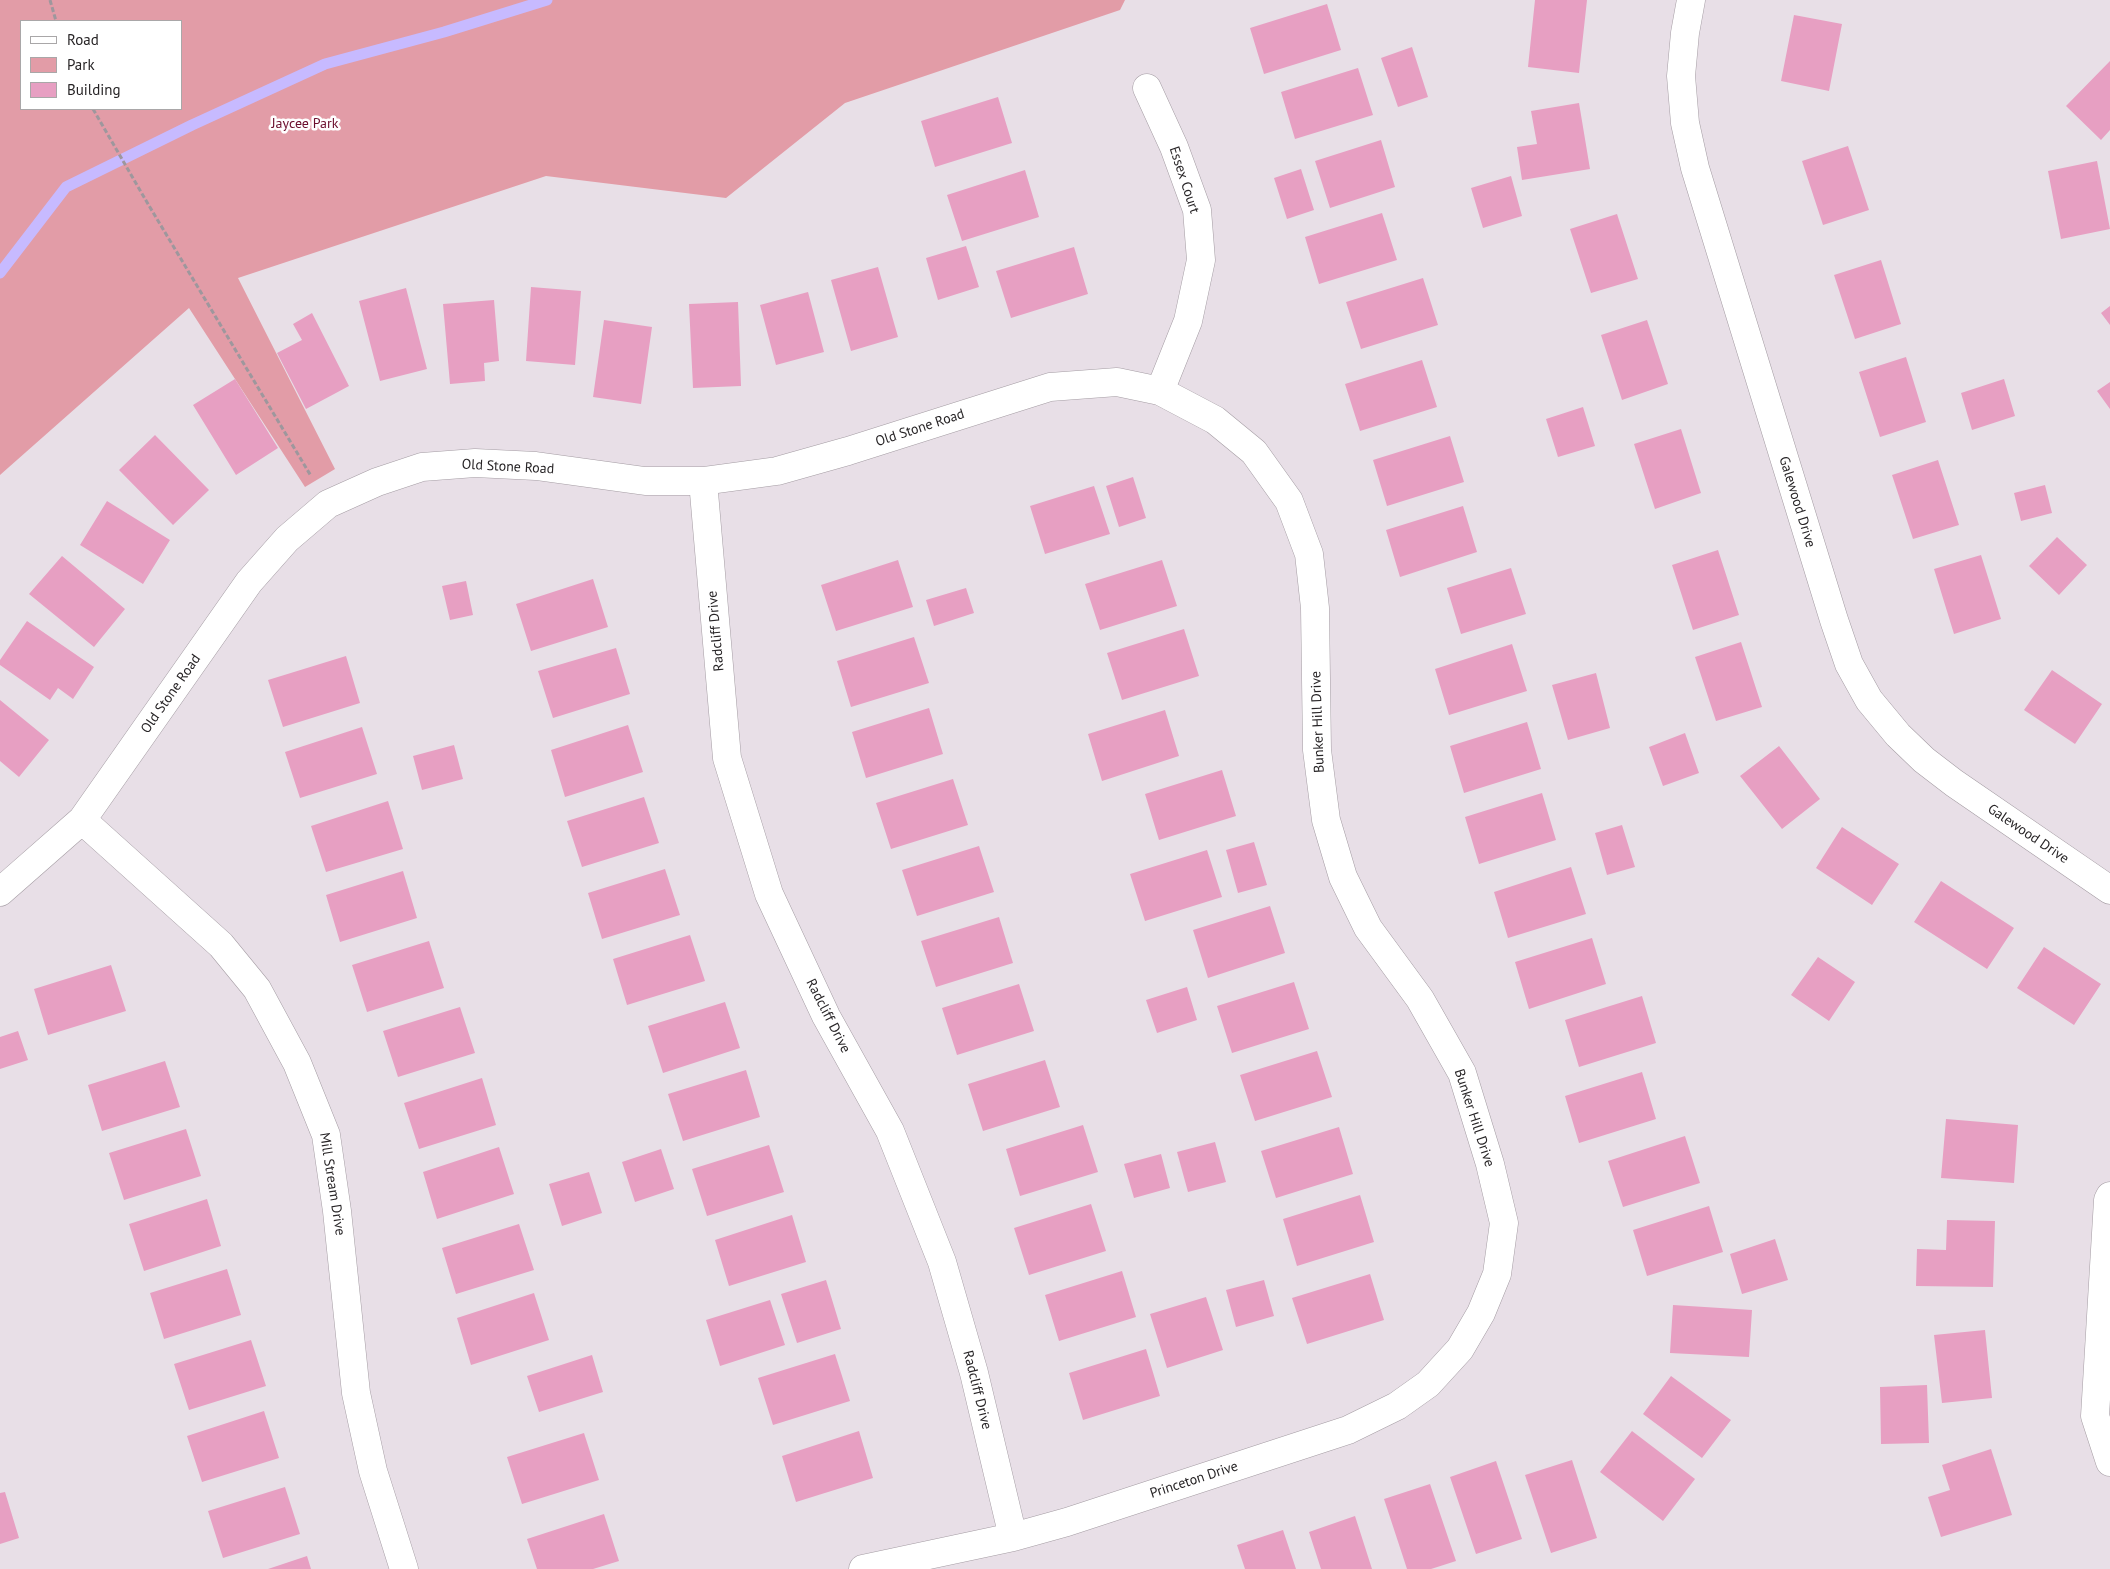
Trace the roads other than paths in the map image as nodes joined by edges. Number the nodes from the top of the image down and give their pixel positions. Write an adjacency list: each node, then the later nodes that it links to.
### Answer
1 (1691, 0): 6 (street, Galewood Drive)
2 (1147, 88): 3 (street, Essex Court)
3 (1160, 391): 4 (street, Old Stone Road); 9 (street, Bunker Hill Drive)
4 (703, 481): 5 (street, Old Stone Road); 11 (street, Radcliff Drive)
5 (82, 820): 7 (street, Old Stone Road); 12 (street, Mill Stream Drive)
6 (2110, 890)
7 (0, 892)
8 (2110, 1196): 10 (street)
9 (1481, 1313): 11 (street, Princeton Drive)
10 (2110, 1462)
11 (1012, 1537): 13 (street, Princeton Drive)
12 (404, 1569)
13 (863, 1569)

